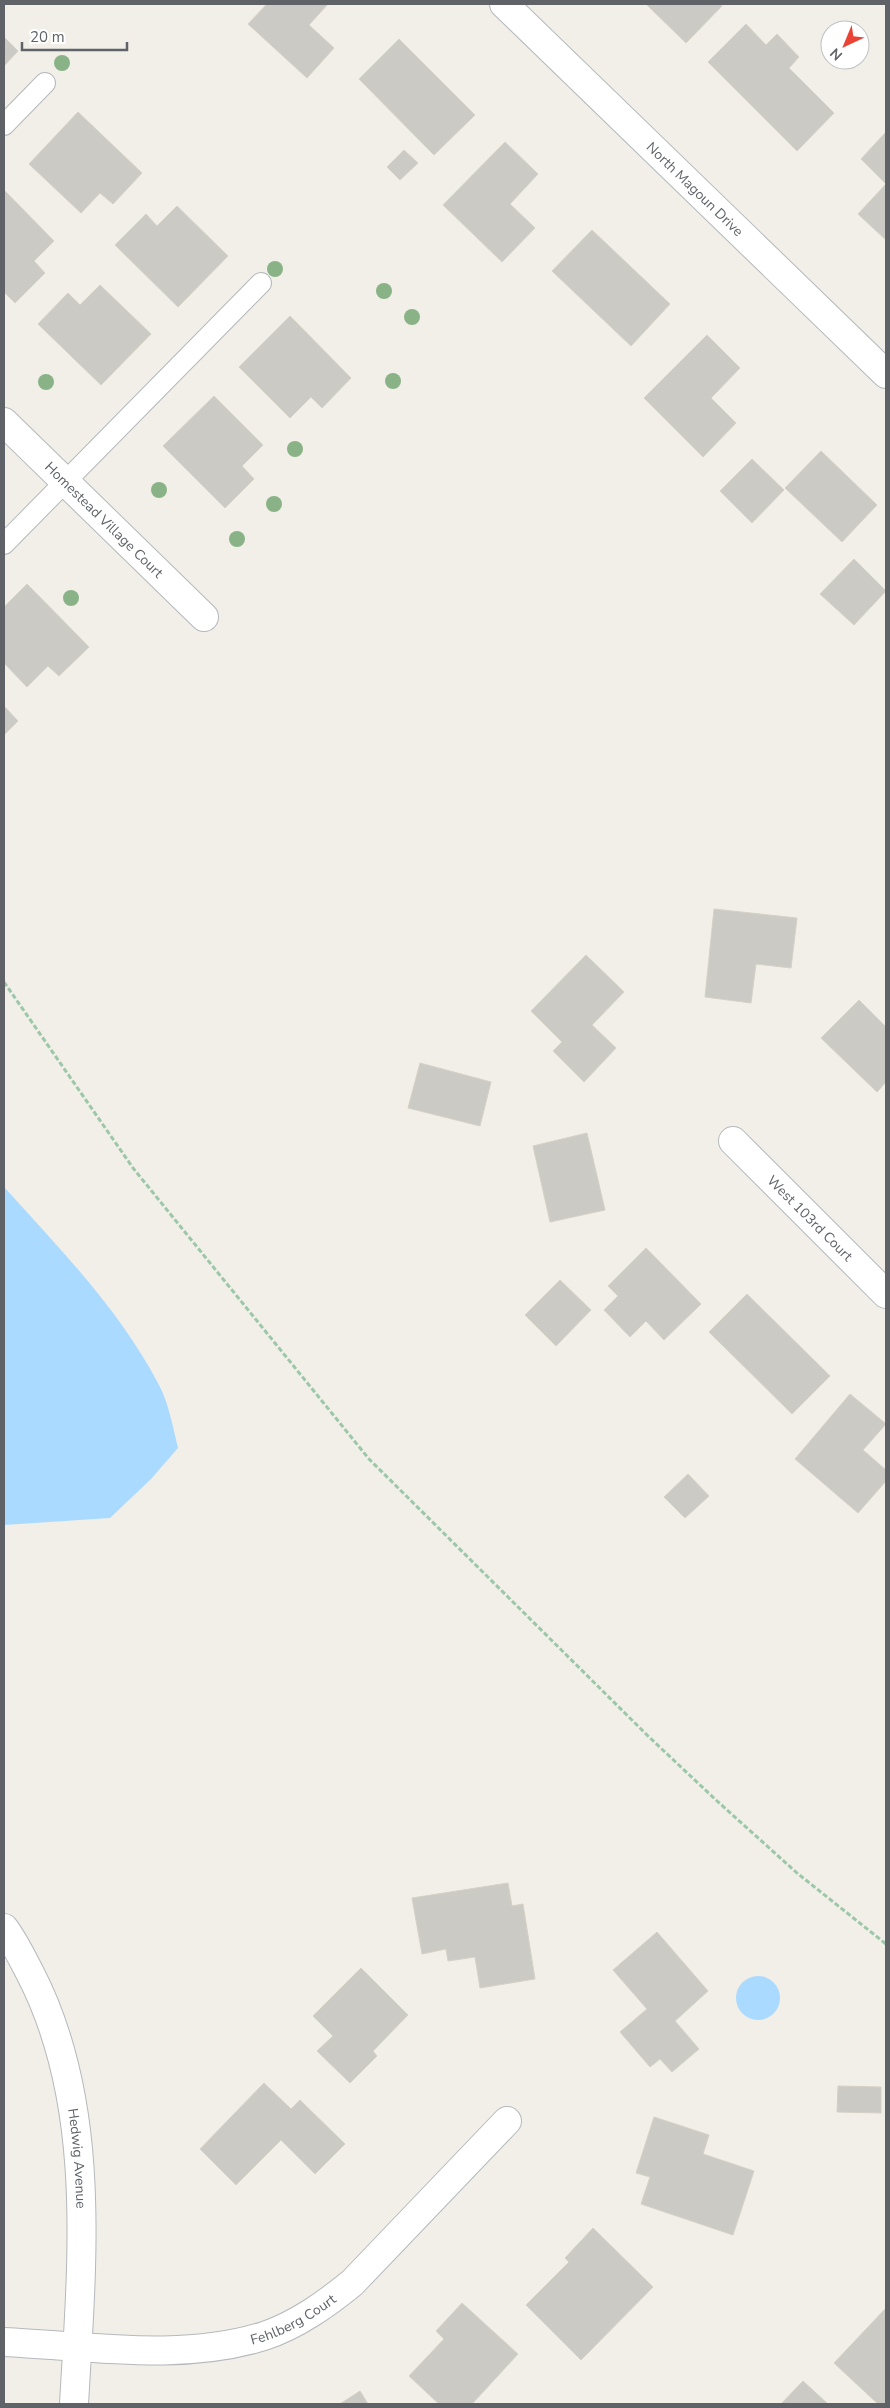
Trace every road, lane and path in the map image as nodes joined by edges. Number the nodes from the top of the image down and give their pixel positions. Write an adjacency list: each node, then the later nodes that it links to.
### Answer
1 (504, 4): 5 (street, North Magoun Drive)
2 (45, 83): 3 (lane)
3 (4, 125)
4 (261, 283): 7 (lane)
5 (886, 374)
6 (4, 422): 7 (street, Homestead Village Court)
7 (65, 482): 8 (lane); 9 (street, Homestead Village Court)
8 (4, 544)
9 (204, 617)
10 (4, 982): 14 (path)
11 (733, 1141): 12 (street, West 103rd Court)
12 (886, 1294)
13 (4, 1928): 17 (street, Hedwig Avenue)
14 (886, 1944)
15 (507, 2121): 17 (street, Fehlberg Court)
16 (4, 2342): 17 (street, Fehlberg Court)
17 (78, 2346): 18 (street, Hedwig Avenue)
18 (74, 2404)

